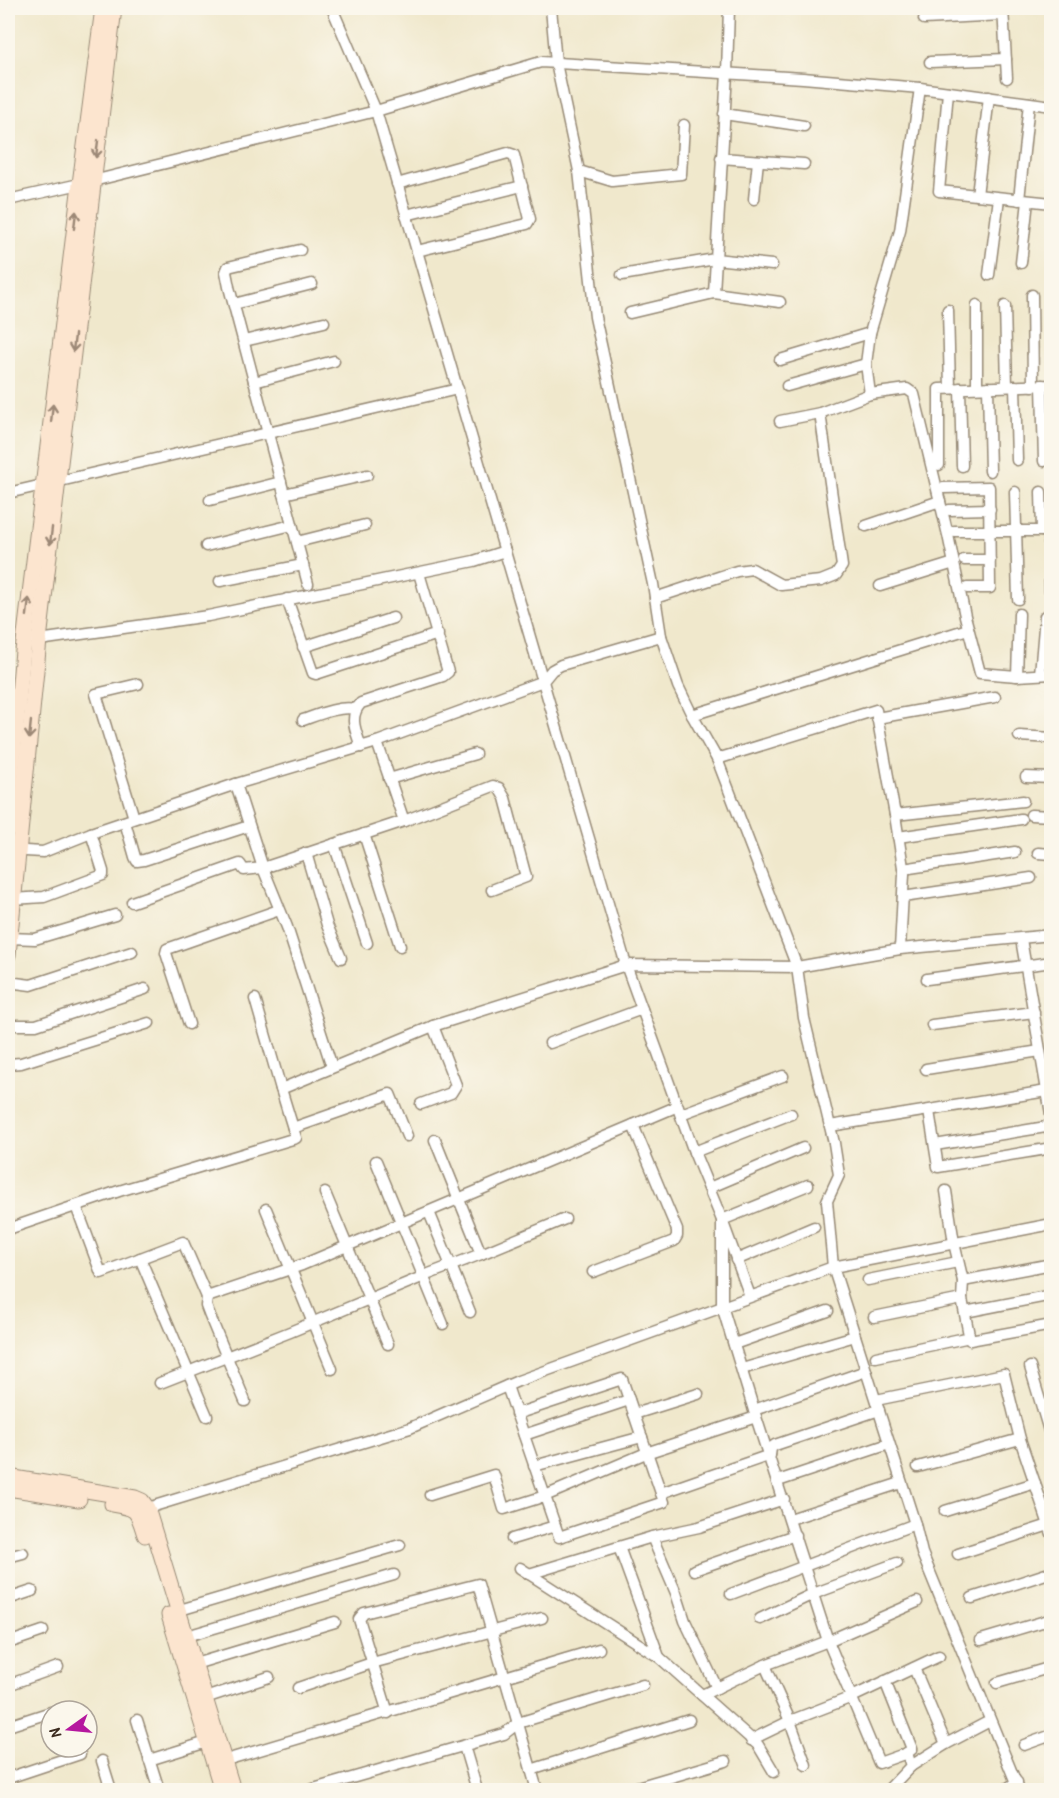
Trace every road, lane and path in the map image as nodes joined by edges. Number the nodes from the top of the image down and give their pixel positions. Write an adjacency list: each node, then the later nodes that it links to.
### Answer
1 (103, 8): 26 (street)
2 (114, 8): 26 (street, one-way to 26)
3 (332, 8): 18 (street)
4 (550, 8): 10 (street)
5 (729, 8): 11 (street)
6 (1003, 11): 7 (street); 8 (street)
7 (924, 19)
8 (1006, 59): 9 (street); 12 (street)
9 (930, 62)
10 (556, 63): 11 (street); 18 (street); 25 (street)
11 (727, 73): 13 (street); 19 (street)
12 (1007, 78)
13 (920, 87): 14 (street); 53 (street)
14 (948, 92): 15 (street); 29 (street)
15 (989, 97): 16 (street); 29 (street)
16 (1029, 103): 17 (street); 33 (street)
17 (1052, 106)
18 (376, 111): 26 (street); 27 (street)
19 (724, 114): 21 (street); 22 (street)
20 (684, 125): 25 (street)
21 (804, 126)
22 (721, 158): 23 (street); 38 (street)
23 (758, 161): 24 (street); 31 (street)
24 (804, 164)
25 (579, 171): 105 (street)
26 (86, 182): 32 (street); 76 (street)
27 (397, 184): 28 (street); 35 (street)
28 (522, 186): 35 (street); 37 (street)
29 (977, 195): 30 (street)
30 (999, 198): 33 (street); 42 (street)
31 (754, 199)
32 (8, 200)
33 (1024, 200): 34 (street); 39 (street)
34 (1052, 204)
35 (406, 214): 37 (street)
36 (300, 250): 47 (street)
37 (417, 251): 64 (street)
38 (715, 259): 40 (street); 41 (street); 44 (street)
39 (1021, 263)
40 (772, 265)
41 (622, 275)
42 (989, 275)
43 (312, 284): 47 (street)
44 (714, 293): 46 (street); 51 (street)
45 (1032, 295): 59 (street)
46 (780, 302)
47 (234, 304): 54 (street)
48 (977, 305): 62 (street)
49 (1005, 306): 61 (street)
50 (948, 310): 63 (street)
51 (630, 313)
52 (324, 322): 54 (street)
53 (870, 333): 55 (street); 57 (street)
54 (244, 341): 58 (street)
55 (780, 360)
56 (334, 361): 58 (street)
57 (866, 364): 60 (street); 65 (street)
58 (254, 382): 68 (street)
59 (1042, 385): 61 (street); 70 (street)
60 (787, 386)
61 (1011, 386): 62 (street); 69 (street)
62 (982, 387): 63 (street); 73 (street)
63 (955, 388): 71 (street); 72 (street)
64 (458, 389): 68 (street); 95 (street)
65 (870, 394): 66 (street); 83 (street)
66 (820, 413): 67 (street); 105 (street)
67 (780, 421)
68 (267, 433): 75 (street); 76 (street)
69 (1017, 460)
70 (1044, 460)
71 (939, 465)
72 (962, 466)
73 (990, 471)
74 (368, 475): 81 (street)
75 (281, 482): 81 (street); 82 (street)
76 (51, 484): 80 (street); 114 (street)
77 (943, 488): 84 (street)
78 (1015, 492): 91 (street)
79 (1041, 492): 92 (street)
80 (8, 493)
81 (284, 494): 86 (street)
82 (210, 500)
83 (940, 501): 88 (street); 97 (street)
84 (990, 509): 85 (street); 90 (street)
85 (949, 510)
86 (292, 525): 93 (street); 94 (street)
87 (365, 525): 93 (street)
88 (866, 526)
89 (954, 531): 90 (street)
90 (990, 531): 91 (street); 96 (street)
91 (1017, 531): 92 (street); 106 (street)
92 (1048, 531): 104 (street)
93 (297, 542): 98 (street)
94 (206, 546)
95 (505, 551): 99 (street); 118 (street)
96 (990, 560): 97 (street); 103 (street)
97 (959, 562): 102 (street); 111 (street)
98 (303, 565): 100 (street); 101 (street)
99 (419, 573): 107 (street); 112 (street)
100 (220, 581)
101 (309, 584)
102 (880, 586)
103 (967, 588)
104 (1050, 592)
105 (655, 598): 113 (street)
106 (1018, 599)
107 (288, 600): 114 (street); 115 (street)
108 (1019, 614): 117 (street)
109 (1045, 616): 116 (street)
110 (393, 618): 115 (street)
111 (968, 629): 117 (street); 123 (street)
112 (438, 634): 115 (street); 122 (street)
113 (661, 636): 118 (street); 123 (street)
114 (32, 638): 120 (street); 148 (street, one-way to 148)
115 (303, 647)
116 (1046, 674): 117 (street)
117 (1017, 676)
118 (543, 681): 128 (street); 172 (street)
119 (138, 684): 141 (street)
120 (13, 689): 136 (street)
121 (995, 697): 124 (street)
122 (356, 709): 125 (street); 129 (street)
123 (692, 715): 131 (street)
124 (877, 718): 131 (street); 139 (street)
125 (303, 720)
126 (1020, 736): 127 (street)
127 (1052, 738)
128 (377, 742): 129 (street); 134 (street)
129 (361, 747): 135 (street)
130 (475, 754): 134 (street)
131 (717, 759): 174 (street)
132 (1026, 777): 133 (street)
133 (1052, 778)
134 (389, 779): 142 (street)
135 (236, 784): 141 (street); 143 (street)
136 (8, 795): 138 (street)
137 (1023, 801): 139 (street)
138 (8, 811)
139 (895, 815): 146 (street)
140 (1052, 816): 146 (street)
141 (129, 820): 143 (street); 144 (street)
142 (404, 821): 145 (street); 156 (street)
143 (249, 826): 153 (street)
144 (91, 833): 148 (street); 158 (street)
145 (364, 834): 147 (street); 166 (street)
146 (898, 837): 154 (street)
147 (334, 844): 150 (street); 165 (street)
148 (12, 850): 158 (street)
149 (1016, 852): 154 (street)
150 (306, 853): 153 (street); 170 (street)
151 (1038, 853): 152 (street)
152 (1052, 854)
153 (263, 868): 159 (street); 160 (street)
154 (903, 869): 157 (street)
155 (1031, 878): 157 (street)
156 (492, 890)
157 (903, 897): 167 (street)
158 (13, 899): 163 (street)
159 (132, 902)
160 (279, 910): 182 (street); 189 (street)
161 (115, 915): 163 (street)
162 (1052, 935): 164 (street)
163 (9, 938): 169 (street)
164 (1022, 939): 167 (street); 173 (street)
165 (367, 943)
166 (400, 946)
167 (900, 949): 174 (street)
168 (132, 952): 176 (street)
169 (8, 955)
170 (341, 958)
171 (1052, 962): 173 (street)
172 (626, 965): 174 (street); 179 (street); 185 (street)
173 (1026, 965): 175 (street); 180 (street)
174 (797, 967): 200 (street)
175 (927, 979)
176 (8, 982)
177 (145, 988): 183 (street)
178 (255, 999): 192 (street)
179 (642, 1009): 186 (street); 195 (street)
180 (1034, 1012): 184 (street); 187 (street)
181 (149, 1023): 188 (street)
182 (189, 1024)
183 (8, 1025)
184 (932, 1025)
185 (433, 1026): 189 (street); 194 (street)
186 (550, 1043)
187 (1040, 1051): 190 (street); 193 (street)
188 (8, 1064)
189 (332, 1067): 192 (street)
190 (926, 1069)
191 (783, 1076): 195 (street)
192 (281, 1089): 202 (street)
193 (1047, 1091): 196 (street); 198 (street)
194 (421, 1104)
195 (680, 1110): 199 (street); 208 (street)
196 (929, 1111): 200 (street); 205 (street)
197 (791, 1114): 208 (street)
198 (1052, 1120)
199 (633, 1125): 214 (street); 234 (street)
200 (830, 1126): 232 (street)
201 (1052, 1126): 205 (street)
202 (293, 1128): 203 (street); 215 (street)
203 (407, 1136)
204 (435, 1140): 214 (street)
205 (935, 1145): 207 (street)
206 (803, 1148): 211 (street)
207 (1052, 1148)
208 (694, 1152): 211 (street)
209 (376, 1161): 220 (street)
210 (808, 1185): 219 (street)
211 (709, 1188): 219 (street)
212 (946, 1191): 224 (street)
213 (325, 1193): 225 (street)
214 (459, 1200): 217 (street); 226 (street)
215 (76, 1206): 223 (street); 227 (street)
216 (266, 1209): 233 (street)
217 (429, 1212): 220 (street); 231 (street)
218 (565, 1219): 226 (street)
219 (722, 1220): 228 (street); 243 (street)
220 (401, 1223): 225 (street); 235 (street)
221 (1052, 1224): 224 (street)
222 (814, 1227): 228 (street)
223 (8, 1229)
224 (954, 1243): 229 (street); 232 (street)
225 (346, 1246): 233 (street); 241 (street)
226 (481, 1254): 231 (street)
227 (140, 1258): 240 (street); 261 (street)
228 (736, 1260): 239 (street)
229 (958, 1262): 236 (street); 237 (street)
230 (1052, 1264): 237 (street)
231 (451, 1265): 235 (street); 245 (street)
232 (833, 1267): 239 (street); 251 (street)
233 (290, 1269): 240 (street); 248 (street)
234 (593, 1272)
235 (423, 1276): 241 (street); 249 (street)
236 (868, 1280)
237 (963, 1281): 242 (street)
238 (1052, 1295): 246 (street)
239 (750, 1296): 243 (street)
240 (207, 1297): 255 (street)
241 (369, 1299): 248 (street); 253 (street)
242 (962, 1299): 246 (street); 247 (street)
243 (722, 1306): 254 (street); 263 (street)
244 (828, 1311): 254 (street)
245 (470, 1312)
246 (964, 1312): 252 (street)
247 (874, 1317)
248 (313, 1323): 255 (street); 258 (street)
249 (443, 1324)
250 (1052, 1325): 252 (street)
251 (855, 1336): 259 (street); 260 (street)
252 (970, 1337): 256 (street)
253 (388, 1344)
254 (734, 1344): 259 (street)
255 (226, 1357): 261 (street); 266 (street)
256 (876, 1357)
257 (1030, 1367): 275 (street)
258 (332, 1369)
259 (742, 1370): 268 (street)
260 (866, 1371): 267 (street); 268 (street)
261 (189, 1372): 262 (street); 271 (street)
262 (160, 1383)
263 (507, 1386): 269 (street); 291 (street)
264 (698, 1394): 270 (street)
265 (629, 1400): 269 (street); 270 (street); 272 (street)
266 (245, 1401)
267 (877, 1405): 274 (street); 276 (street); 278 (street)
268 (755, 1413): 277 (street); 278 (street)
269 (516, 1414): 272 (street)
270 (634, 1414): 273 (street)
271 (207, 1416)
272 (524, 1435): 279 (street)
273 (642, 1437): 277 (street); 279 (street)
274 (1020, 1439): 280 (street); 284 (street)
275 (1052, 1442)
276 (889, 1444): 282 (street); 283 (street)
277 (646, 1453): 286 (street); 288 (street)
278 (770, 1455): 282 (street); 286 (street)
279 (534, 1466): 288 (street)
280 (918, 1467)
281 (8, 1477): 291 (street)
282 (778, 1481): 289 (street)
283 (901, 1483): 293 (street); 294 (street)
284 (1035, 1483): 290 (street); 292 (street)
285 (8, 1488): 291 (street)
286 (661, 1493): 295 (street)
287 (430, 1496): 288 (street)
288 (545, 1496): 295 (street)
289 (784, 1499): 293 (street); 298 (street)
290 (1048, 1506): 296 (street)
291 (142, 1510): 316 (street)
292 (945, 1511)
293 (790, 1519): 297 (street)
294 (915, 1524): 306 (street); 372 (street)
295 (555, 1526): 299 (street)
296 (1050, 1530): 304 (street)
297 (795, 1535): 306 (street); 307 (street)
298 (652, 1537): 301 (street); 343 (street)
299 (512, 1539)
300 (400, 1545): 316 (street)
301 (619, 1547): 329 (street); 329 (street)
302 (22, 1553): 303 (street)
303 (8, 1554)
304 (958, 1554)
305 (897, 1563): 312 (street)
306 (804, 1567): 311 (street); 312 (street)
307 (694, 1570)
308 (1052, 1572): 313 (street)
309 (394, 1575): 323 (street)
310 (32, 1591): 314 (street)
311 (731, 1594)
312 (813, 1594): 318 (street); 325 (street)
313 (972, 1598)
314 (8, 1599)
315 (917, 1602): 325 (street)
316 (174, 1611): 323 (street)
317 (542, 1618): 322 (street)
318 (760, 1619)
319 (1052, 1619): 324 (street)
320 (335, 1622): 331 (street)
321 (43, 1631): 326 (street)
322 (492, 1632): 330 (street); 330 (street); 337 (street)
323 (181, 1638): 331 (street); 357 (street)
324 (981, 1640)
325 (828, 1641): 332 (street); 345 (street)
326 (8, 1643)
327 (599, 1649): 337 (street)
328 (939, 1656): 335 (street)
329 (659, 1657): 344 (street)
330 (372, 1663): 342 (street); 347 (street)
331 (195, 1664): 346 (street)
332 (765, 1665): 343 (street); 351 (street)
333 (58, 1667): 340 (street)
334 (1052, 1667): 339 (street)
335 (914, 1668): 338 (street); 358 (street)
336 (269, 1677): 346 (street)
337 (505, 1677): 347 (street); 353 (street)
338 (885, 1681): 345 (street); 361 (street)
339 (997, 1683)
340 (8, 1685)
341 (643, 1685): 353 (street)
342 (298, 1688)
343 (717, 1688): 344 (street)
344 (702, 1695): 356 (street)
345 (852, 1697): 351 (street); 361 (street)
346 (205, 1698): 366 (street)
347 (388, 1713): 366 (street)
348 (39, 1716): 354 (street)
349 (137, 1720): 363 (street)
350 (689, 1720): 369 (street)
351 (789, 1721): 356 (street); 367 (street)
352 (986, 1723): 358 (street)
353 (518, 1724): 360 (street); 369 (street)
354 (8, 1726)
355 (1052, 1735): 359 (street)
356 (752, 1740): 370 (street)
357 (207, 1742): 363 (street); 366 (street)
358 (946, 1743): 368 (street)
359 (1024, 1745)
360 (464, 1746): 377 (street); 378 (street)
361 (907, 1753): 368 (street)
362 (65, 1759): 371 (street)
363 (149, 1760): 374 (street)
364 (102, 1761): 373 (street)
365 (726, 1761): 380 (street)
366 (219, 1762): 375 (street); 376 (street)
367 (806, 1766)
368 (911, 1766): 381 (street)
369 (531, 1770): 379 (street)
370 (774, 1772)
371 (8, 1778)
372 (1018, 1786): 382 (street)
373 (111, 1791)
374 (159, 1791)
375 (222, 1791)
376 (233, 1791)
377 (310, 1791)
378 (477, 1791)
379 (537, 1791)
380 (627, 1791)
381 (890, 1791)
382 (1005, 1791)

